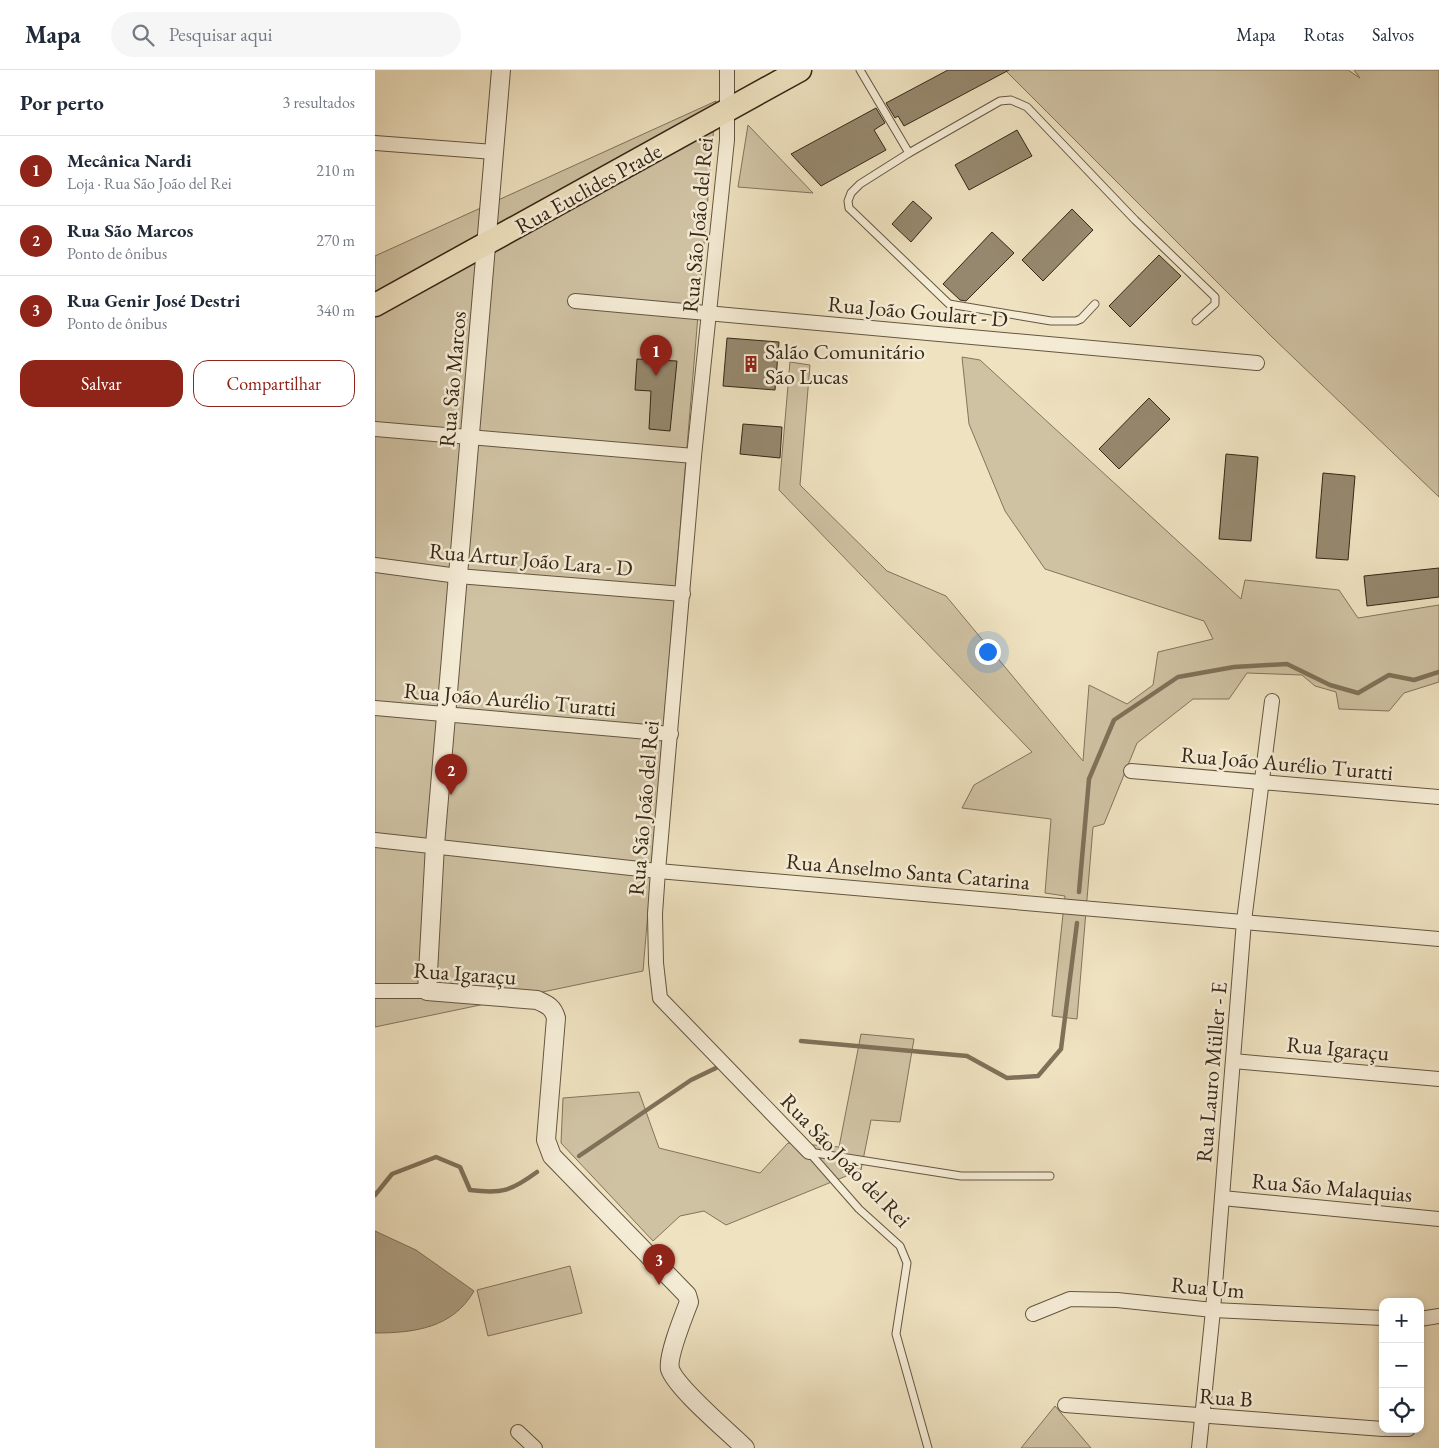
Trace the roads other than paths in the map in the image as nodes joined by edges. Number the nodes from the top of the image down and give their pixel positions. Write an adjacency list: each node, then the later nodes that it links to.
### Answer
1 (501, 70): 7 (street, Rua São Marcos)
2 (727, 70): 5 (street, Rua São João del Rei)
3 (800, 70): 5 (main road, Rua Euclides Prade)
4 (860, 70): 8 (lane)
5 (727, 110): 9 (main road, Rua Euclides Prade); 13 (street, Rua São João del Rei)
6 (375, 142): 7 (street)
7 (494, 152): 9 (street, Rua São Marcos)
8 (909, 153): 11 (lane); 14 (lane)
9 (487, 243): 12 (main road, Rua Euclides Prade); 17 (street, Rua São Marcos)
10 (575, 302): 13 (street, Rua João Goulart - D)
11 (1095, 304)
12 (375, 305)
13 (710, 314): 15 (street, Rua João Goulart - D); 18 (street, Rua São João del Rei)
14 (1196, 321)
15 (1257, 363)
16 (375, 429): 17 (street)
17 (470, 437): 18 (street); 20 (street, Rua São Marcos)
18 (694, 456): 21 (street, Rua São João del Rei)
19 (375, 565): 20 (street, Rua Artur João Lara - D)
20 (458, 576): 21 (street, Rua Artur João Lara - D); 24 (street, Rua São Marcos)
21 (683, 594): 25 (street, Rua São João del Rei)
22 (1272, 701): 27 (street, Rua Lauro Müller - E)
23 (375, 708): 24 (street, Rua João Aurélio Turatti)
24 (446, 714): 25 (street, Rua João Aurélio Turatti); 30 (street, Rua São Marcos)
25 (671, 734): 31 (street, Rua São João del Rei)
26 (1131, 771): 27 (street, Rua João Aurélio Turatti)
27 (1260, 782): 28 (street, Rua João Aurélio Turatti); 32 (street, Rua Lauro Müller - E)
28 (1439, 797)
29 (375, 840): 30 (street, Rua Anselmo Santa Catarina)
30 (435, 845): 31 (street, Rua Anselmo Santa Catarina); 35 (street, Rua São Marcos)
31 (658, 871): 32 (street, Rua Anselmo Santa Catarina); 38 (street, Rua São João del Rei)
32 (1244, 921): 33 (street, Rua Anselmo Santa Catarina); 36 (street, Rua Lauro Müller - E)
33 (1439, 939)
34 (375, 991): 35 (street, Rua Igaraçu)
35 (427, 991): 52 (street, Rua Igaraçu)
36 (1233, 1062): 37 (street, Rua Igaraçu); 40 (street, Rua Lauro Müller - E)
37 (1439, 1079)
38 (809, 1152): 39 (lane); 53 (lane, Rua São João del Rei)
39 (1050, 1176)
40 (1222, 1198): 41 (street, Rua São Malaquias); 42 (street, Rua Lauro Müller - E)
41 (1439, 1219)
42 (1213, 1310): 43 (street, Rua Um); 45 (street, Rua Um); 48 (street, Rua Lauro Müller - E)
43 (1033, 1314)
44 (1439, 1316): 46 (street)
45 (1379, 1318)
46 (1424, 1319)
47 (1065, 1405): 48 (street, Rua B)
48 (1201, 1416): 49 (street, Rua B); 54 (street, Rua Lauro Müller - E)
49 (1379, 1429)
50 (518, 1432): 51 (street)
51 (535, 1448)
52 (745, 1448)
53 (928, 1448)
54 (1199, 1448)

